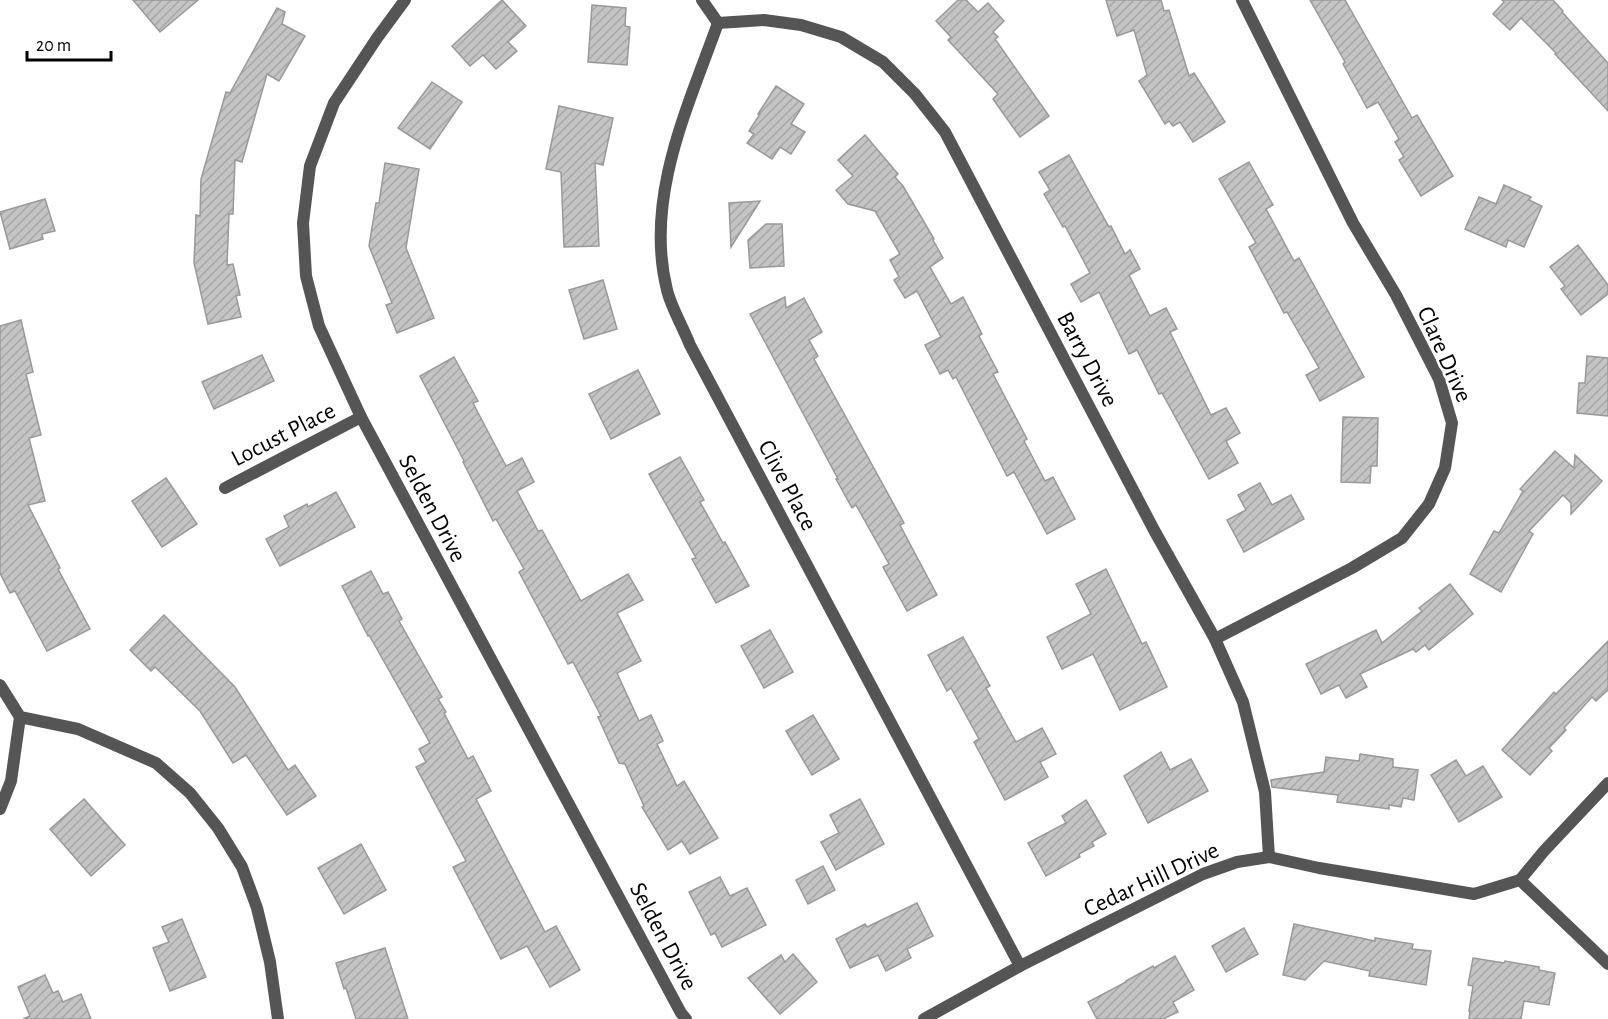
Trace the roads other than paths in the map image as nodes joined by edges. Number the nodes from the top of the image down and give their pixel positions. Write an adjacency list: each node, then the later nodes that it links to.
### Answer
1 (405, 0): 5 (street, Selden Drive)
2 (702, 0): 4 (street)
3 (1242, 0): 7 (street, Clare Drive)
4 (718, 23): 7 (street, Barry Drive); 15 (street, Clive Place)
5 (361, 417): 6 (street, Locust Place); 17 (street, Selden Drive)
6 (225, 488)
7 (1215, 639): 12 (street, Barry Drive)
8 (0, 685): 9 (street)
9 (20, 717): 11 (street); 16 (street)
10 (1608, 783): 13 (street)
11 (0, 809)
12 (1269, 857): 13 (street, Cedar Hill Drive); 15 (street, Cedar Hill Drive)
13 (1520, 880): 14 (street)
14 (1608, 964)
15 (1020, 966): 18 (street, Cedar Hill Drive)
16 (278, 1019)
17 (686, 1019)
18 (924, 1019)

